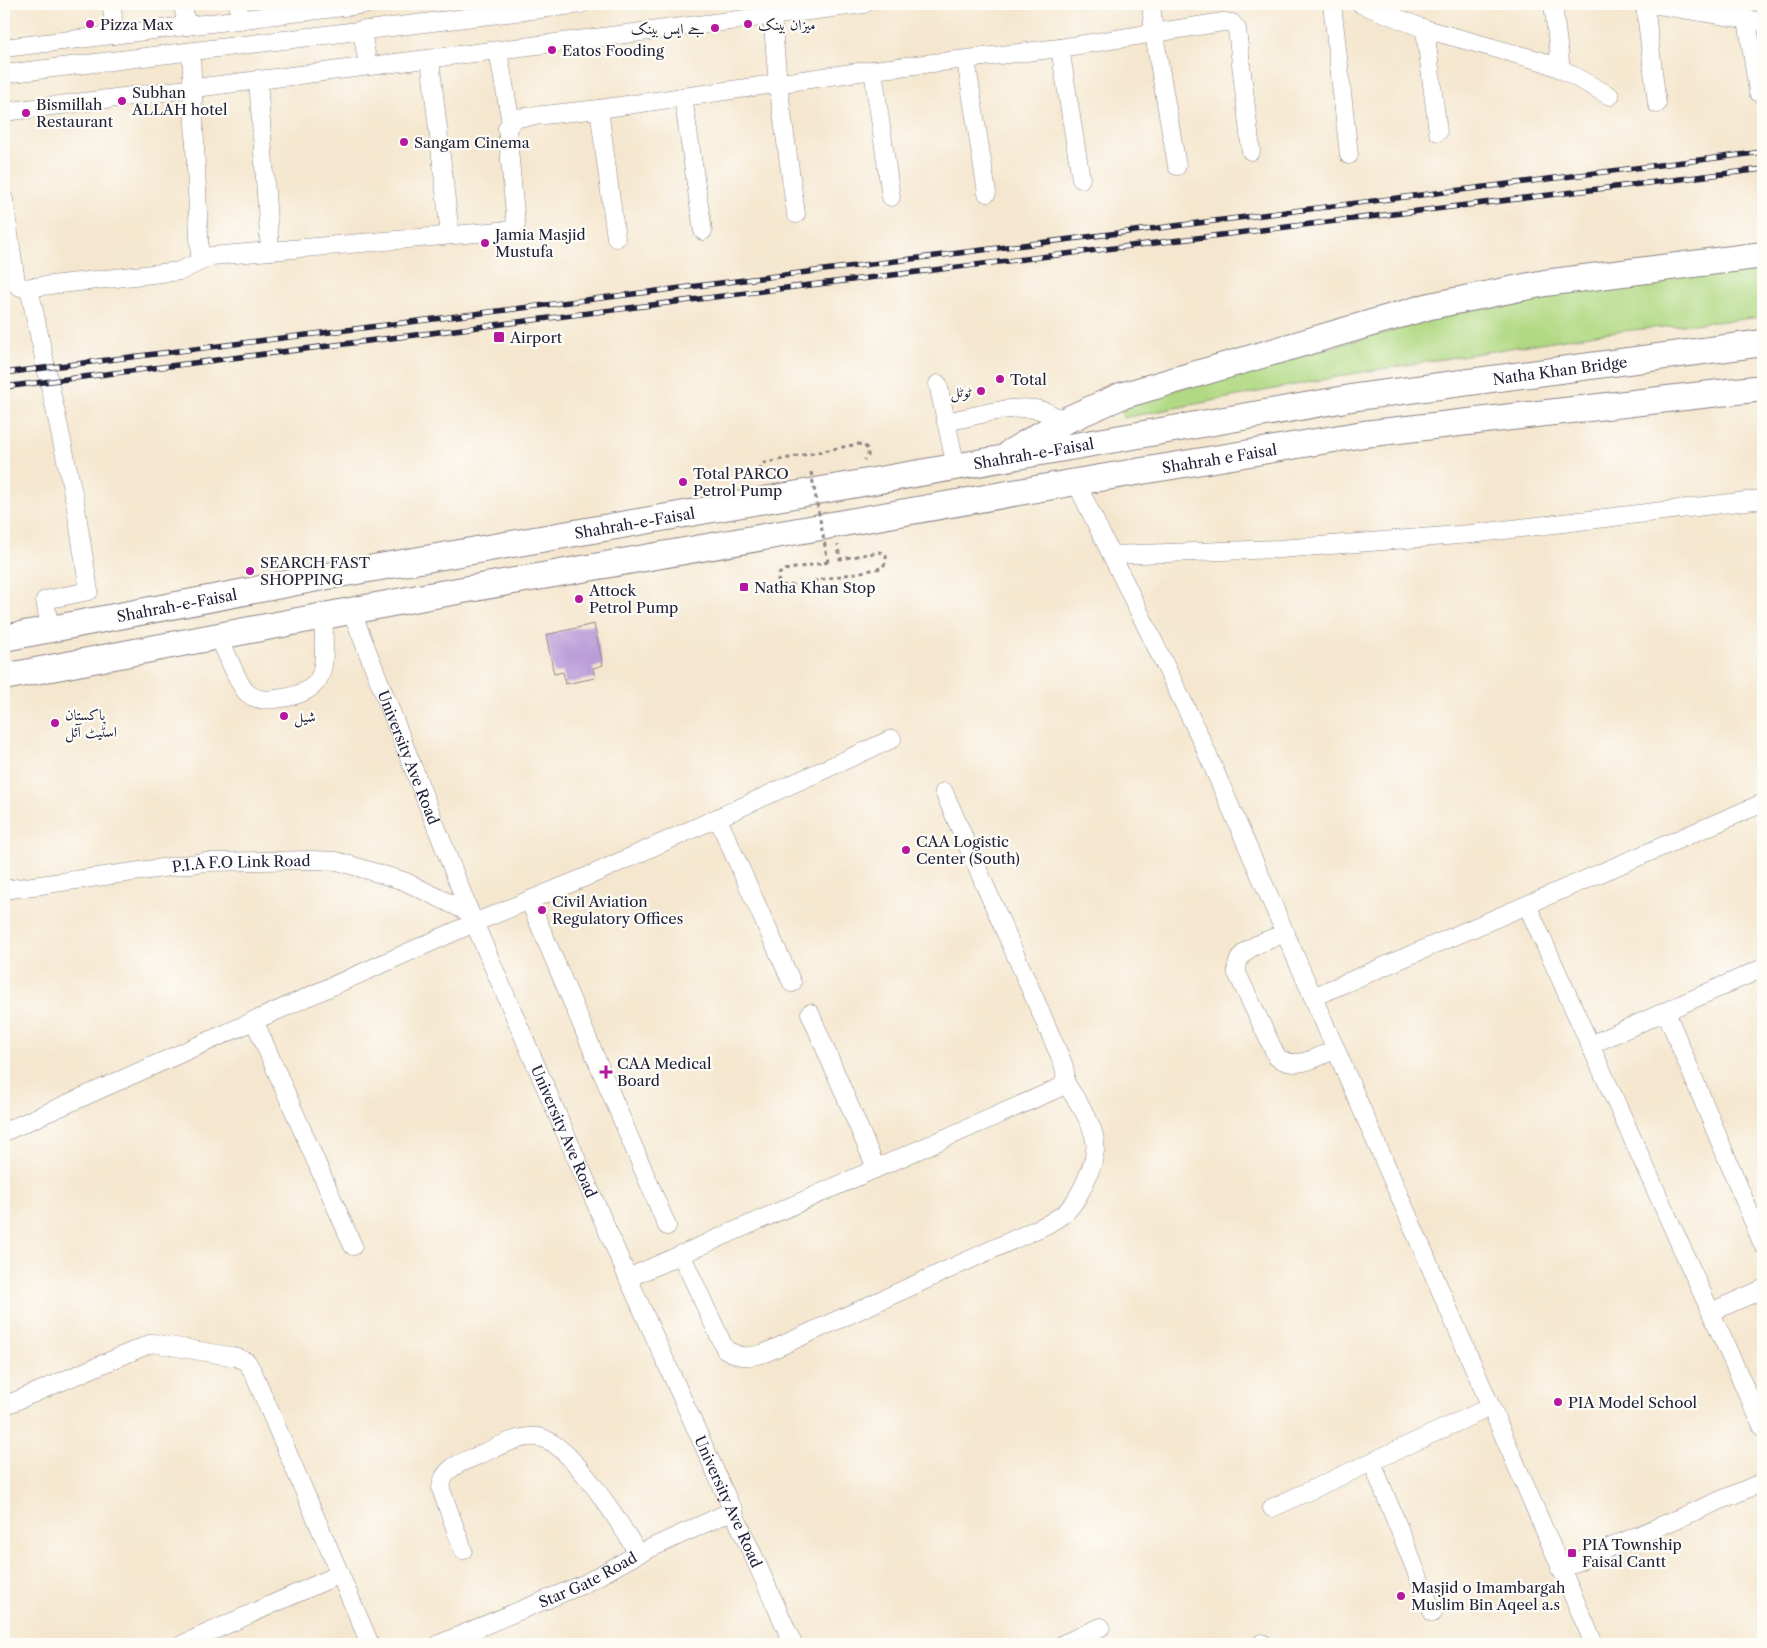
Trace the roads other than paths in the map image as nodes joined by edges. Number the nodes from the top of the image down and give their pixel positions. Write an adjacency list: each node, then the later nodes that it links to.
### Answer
1 (112, 4): 20 (street)
2 (183, 4): 16 (street)
3 (368, 4): 12 (street)
4 (580, 4): 18 (street)
5 (864, 4): 13 (street)
6 (1151, 4): 19 (street)
7 (1332, 4): 43 (street)
8 (1361, 4): 17 (street)
9 (1553, 4): 28 (street)
10 (1645, 4): 37 (street)
11 (1652, 4): 15 (street)
12 (327, 6): 14 (street)
13 (772, 10): 23 (street); 32 (street)
14 (239, 12): 16 (street)
15 (1755, 21): 34 (street)
16 (186, 26): 20 (street)
17 (1425, 29): 28 (street); 41 (street)
18 (362, 30): 24 (street); 27 (street)
19 (1154, 34): 22 (street); 42 (street); 44 (street)
20 (114, 35): 21 (street)
21 (4, 48)
22 (1060, 48): 26 (street); 45 (street)
23 (498, 51): 25 (street); 40 (street)
24 (191, 52): 30 (street); 33 (street)
25 (430, 59): 27 (street); 51 (street)
26 (966, 60): 29 (street); 46 (street)
27 (368, 66): 31 (street)
28 (1561, 69): 35 (street)
29 (873, 70): 32 (street); 47 (street)
30 (4, 74)
31 (258, 79): 33 (street); 53 (street)
32 (778, 84): 36 (street); 49 (street)
33 (194, 88): 39 (street); 55 (street)
34 (1758, 92)
35 (1610, 96)
36 (683, 97): 38 (street); 50 (street)
37 (1657, 104)
38 (599, 109): 40 (street); 52 (street)
39 (4, 112)
40 (511, 123): 51 (street)
41 (1438, 132)
42 (1251, 152)
43 (1349, 155)
44 (1176, 166)
45 (1081, 179)
46 (988, 193)
47 (892, 198)
48 (4, 200): 56 (street)
49 (796, 214)
50 (703, 231)
51 (450, 235): 53 (street)
52 (616, 238)
53 (270, 251): 55 (street)
54 (1763, 255): 61 (highway)
55 (200, 260): 56 (street)
56 (29, 288): 70 (street)
57 (1763, 343): 60 (highway, Natha Khan Bridge)
58 (938, 384): 62 (street)
59 (1763, 388): 65 (highway, Shahrah e Faisal)
60 (1356, 397): 63 (highway, Shahrah-e-Faisal)
61 (1064, 421): 62 (street); 63 (highway)
62 (946, 422): 64 (street)
63 (995, 461): 64 (highway, Shahrah-e-Faisal)
64 (956, 467): 70 (highway, Shahrah-e-Faisal)
65 (1076, 482): 67 (street); 68 (highway)
66 (1763, 499): 67 (street)
67 (1112, 556): 82 (street)
68 (352, 612): 69 (highway); 81 (street, University Ave Road)
69 (324, 617): 71 (highway); 71 (street)
70 (50, 629): 72 (highway, Shahrah-e-Faisal)
71 (219, 637): 73 (highway)
72 (4, 638)
73 (4, 677)
74 (892, 739): 77 (street)
75 (944, 792): 91 (street)
76 (1763, 803): 80 (street)
77 (718, 819): 79 (street); 84 (street)
78 (4, 890): 81 (street, P.I.A F.O Link Road)
79 (529, 900): 81 (street); 94 (street)
80 (1527, 905): 85 (street); 89 (street)
81 (472, 918): 88 (street); 98 (street, University Ave Road)
82 (1286, 933): 85 (street); 90 (street)
83 (1763, 968): 86 (street)
84 (792, 983)
85 (1313, 997): 90 (street)
86 (1666, 1012): 89 (street); 95 (street)
87 (810, 1013): 93 (street)
88 (254, 1020): 92 (street); 96 (street)
89 (1590, 1045): 100 (street)
90 (1336, 1049): 102 (street)
91 (1065, 1082): 93 (street); 97 (street)
92 (4, 1132)
93 (876, 1168): 97 (street)
94 (667, 1226)
95 (1763, 1245)
96 (353, 1246)
97 (681, 1254): 98 (street)
98 (628, 1278): 107 (street, University Ave Road)
99 (1763, 1289): 100 (street)
100 (1711, 1312): 103 (street)
101 (4, 1406): 111 (street)
102 (1490, 1407): 104 (street); 110 (street)
103 (1763, 1428)
104 (1372, 1462): 106 (street); 112 (street)
105 (1763, 1482): 110 (street)
106 (1272, 1508)
107 (734, 1510): 109 (street, Star Gate Road); 117 (street, University Ave Road)
108 (462, 1550): 109 (street)
109 (638, 1554): 116 (street, Star Gate Road)
110 (1560, 1569): 119 (street)
111 (340, 1574): 114 (street); 115 (street)
112 (1432, 1613)
113 (1101, 1627): 118 (street)
114 (183, 1644)
115 (370, 1644)
116 (440, 1644)
117 (793, 1644)
118 (1063, 1644)
119 (1594, 1644)

